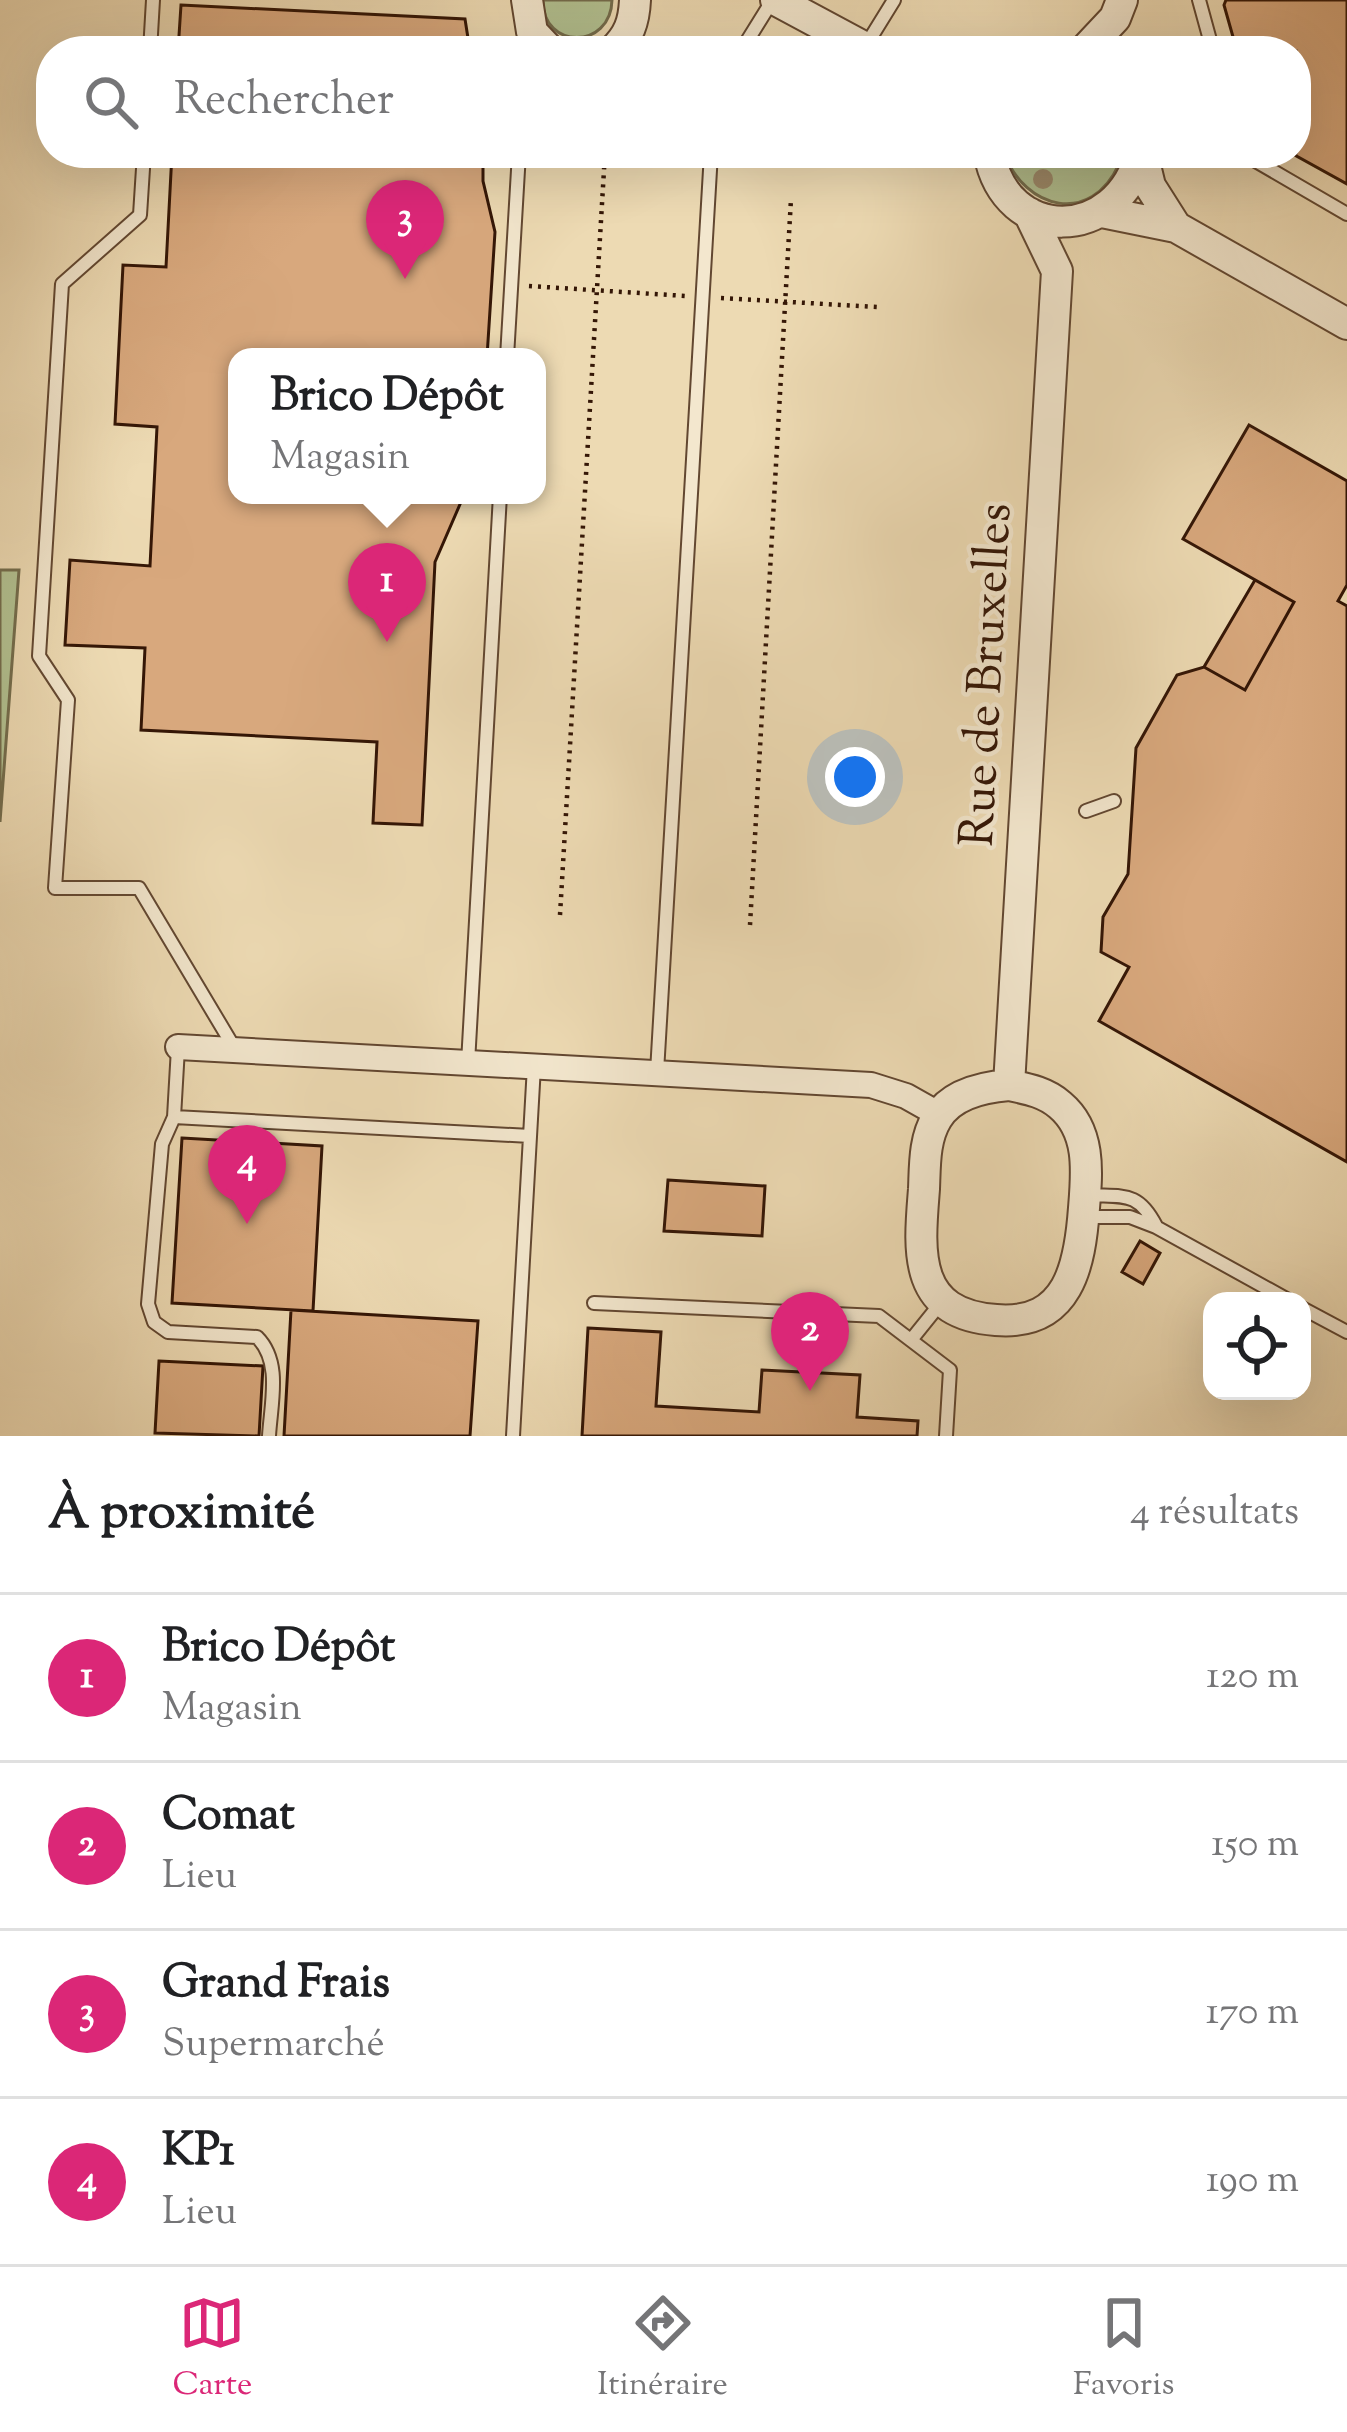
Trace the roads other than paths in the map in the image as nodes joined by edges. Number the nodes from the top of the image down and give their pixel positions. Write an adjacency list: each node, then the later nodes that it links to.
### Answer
1 (153, 0): 8 (lane)
2 (635, 0): 10 (street)
3 (774, 0): 11 (lane); 12 (street)
4 (894, 0): 13 (lane)
5 (1199, 0): 15 (lane)
6 (526, 7): 9 (street)
7 (1119, 9): 14 (street)
8 (151, 36)
9 (536, 36)
10 (627, 36)
11 (751, 36)
12 (843, 36)
13 (875, 36)
14 (1096, 36)
15 (1209, 36)
16 (143, 168): 34 (lane)
17 (518, 168): 29 (lane)
18 (710, 168): 37 (lane)
19 (992, 168): 23 (street, Rue de Bruxelles)
20 (1137, 168): 24 (street, Rue de Bruxelles)
21 (1145, 168): 26 (street)
22 (1268, 168): 25 (lane)
23 (1029, 213): 24 (street); 27 (street, Rue de Bruxelles)
24 (1096, 214): 26 (street); 27 (street, Rue de Bruxelles)
25 (1347, 214)
26 (1176, 227): 28 (street)
27 (1057, 271): 38 (street, Rue de Bruxelles)
28 (1346, 323)
29 (508, 348)
30 (499, 504): 35 (lane)
31 (1114, 801): 32 (lane)
32 (1086, 811)
33 (178, 1047): 34 (street); 40 (lane)
34 (235, 1049): 35 (street)
35 (468, 1063): 36 (street)
36 (534, 1066): 37 (street); 41 (lane)
37 (657, 1072): 39 (street)
38 (1010, 1085): 39 (street); 42 (street)
39 (938, 1114): 45 (street)
40 (174, 1117): 41 (lane); 50 (lane)
41 (530, 1136): 51 (lane)
42 (1084, 1206): 43 (lane); 43 (lane); 45 (street)
43 (1156, 1227): 44 (lane)
44 (1274, 1292)
45 (944, 1300): 49 (lane)
46 (594, 1303): 49 (lane)
47 (1311, 1313): 48 (lane)
48 (1347, 1333)
49 (911, 1340): 52 (lane)
50 (269, 1436)
51 (513, 1436)
52 (946, 1436)

